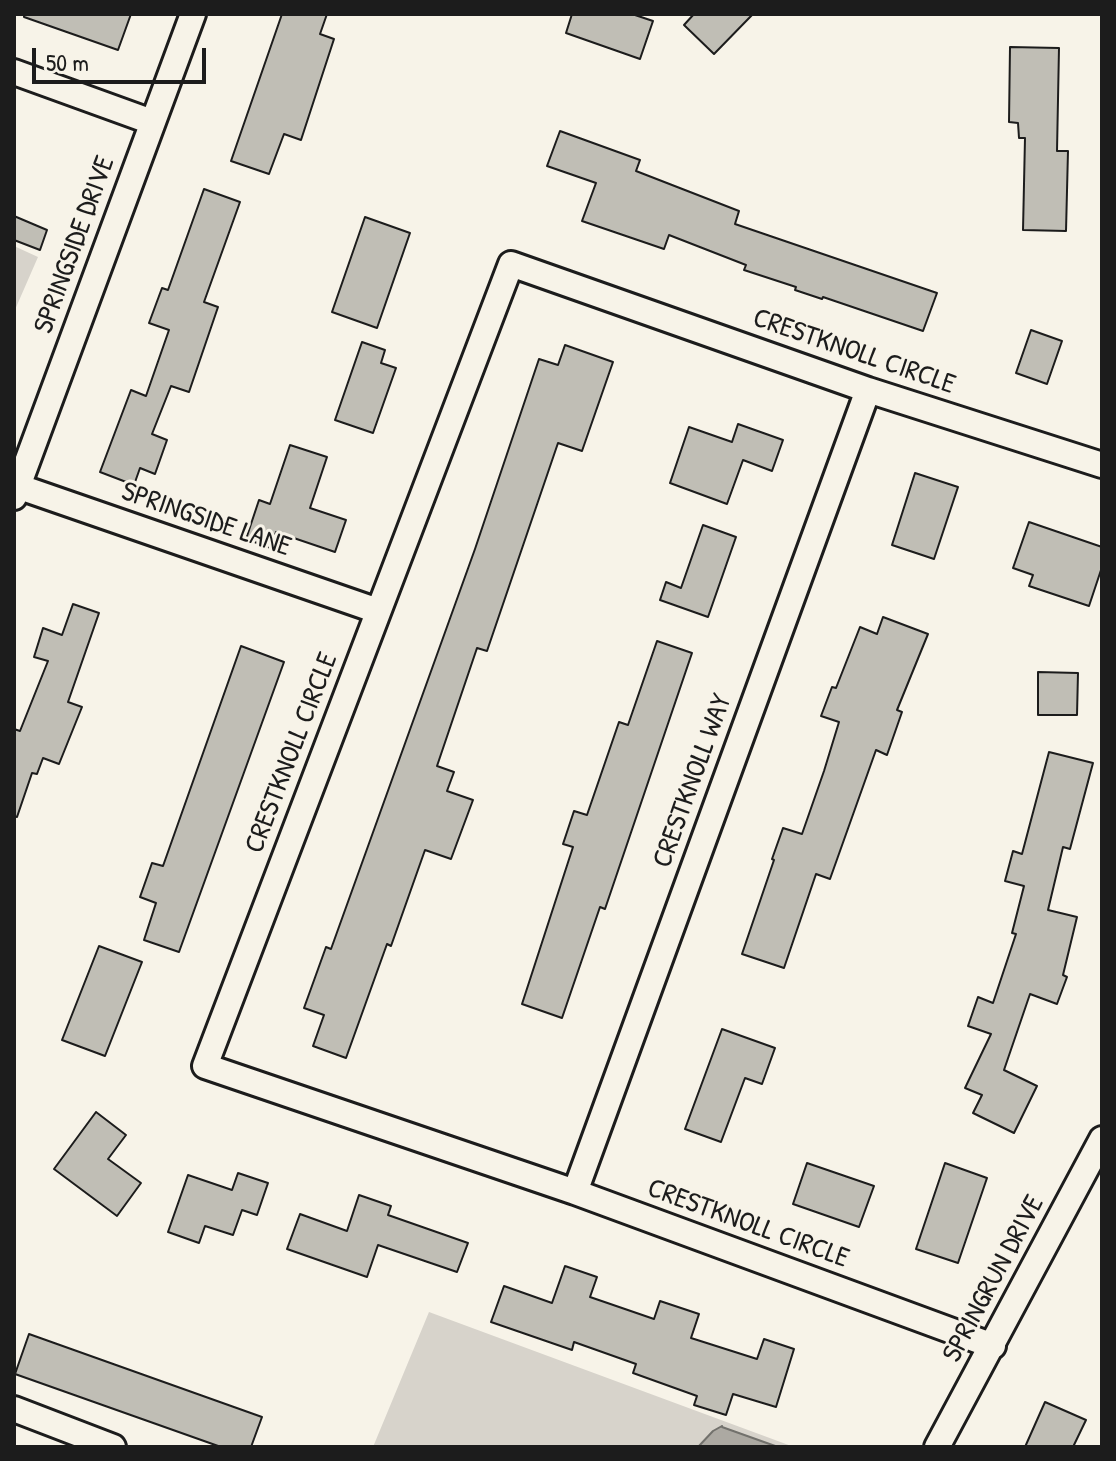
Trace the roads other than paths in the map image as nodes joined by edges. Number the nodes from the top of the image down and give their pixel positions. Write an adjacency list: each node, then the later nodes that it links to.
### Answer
1 (193, 14): 3 (street, SPRINGSIDE DRIVE)
2 (14, 72): 3 (street)
3 (152, 122): 6 (street, SPRINGSIDE DRIVE)
4 (868, 390): 5 (street, CRESTKNOLL CIRCLE); 7 (street, CRESTKNOLL CIRCLE); 9 (street, CRESTKNOLL WAY)
5 (1102, 465)
6 (15, 489): 7 (street, SPRINGSIDE LANE)
7 (378, 611): 9 (street, CRESTKNOLL CIRCLE)
8 (1102, 1139): 10 (street, SPRINGRUN DRIVE)
9 (575, 1192): 10 (street, CRESTKNOLL CIRCLE)
10 (993, 1346): 13 (street, SPRINGRUN DRIVE)
11 (14, 1409): 12 (street)
12 (113, 1447)
13 (937, 1447)

